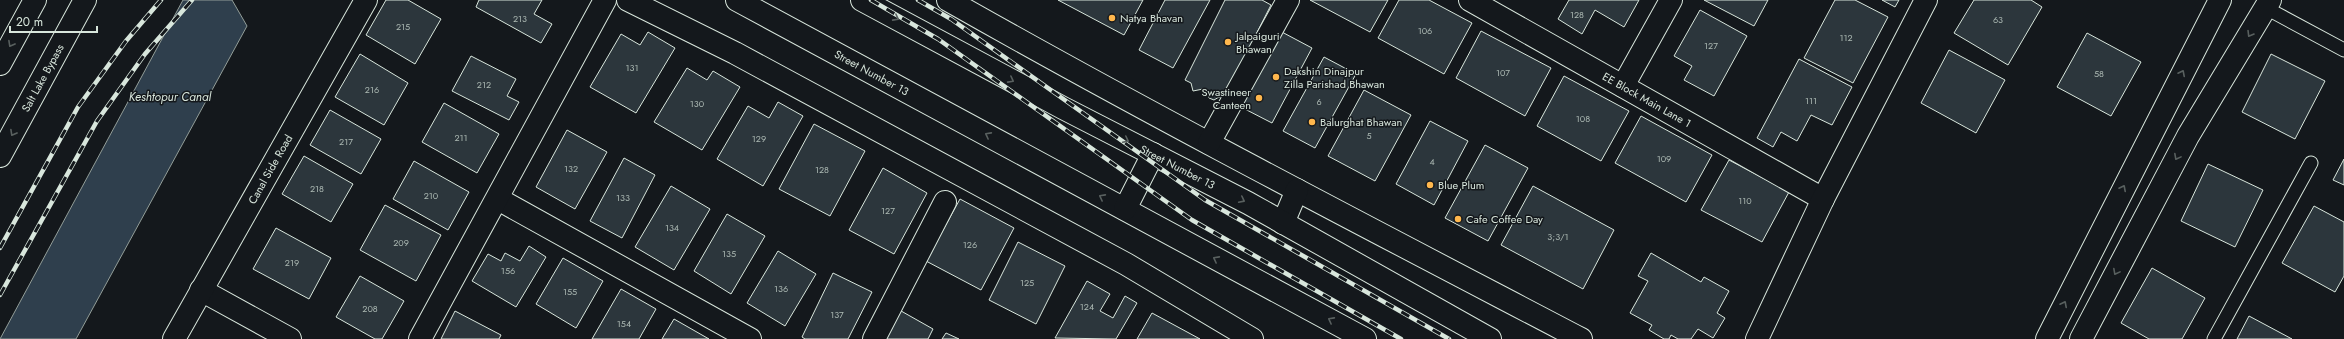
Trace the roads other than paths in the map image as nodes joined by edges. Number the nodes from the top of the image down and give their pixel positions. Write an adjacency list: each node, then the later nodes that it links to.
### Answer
1 (35, 0): 16 (street, one-way to 16)
2 (85, 0): 22 (street, Salt Lake Bypass, one-way to 22)
3 (366, 0): 30 (street, Canal Side Road)
4 (605, 0): 25 (street)
5 (628, 0): 36 (street)
6 (737, 0): 28 (street, Street Number 13, one-way to 6)
7 (862, 0): 21 (street, Street Number 13, one-way to 21)
8 (948, 0): 20 (street)
9 (1288, 0): 20 (street)
10 (1470, 0): 17 (street, EE Block Main Lane 1)
11 (1671, 0): 17 (street)
12 (1926, 0): 26 (street)
13 (2220, 0): 18 (street, one-way to 13)
14 (2268, 4): 15 (lane); 19 (street, one-way to 19)
15 (2344, 50)
16 (0, 64)
17 (1623, 86): 26 (street, EE Block Main Lane 1)
18 (2158, 121): 19 (street); 41 (street, one-way to 18)
19 (2188, 136): 42 (street, one-way to 42)
20 (1209, 143): 24 (street)
21 (1153, 154): 28 (street); 29 (street, Street Number 13, one-way to 29)
22 (0, 156)
23 (2311, 163): 43 (lane)
24 (1297, 190): 29 (street); 39 (street)
25 (498, 199): 33 (street); 34 (street)
26 (1823, 199): 40 (street)
27 (945, 202): 35 (street)
28 (1124, 209): 37 (street, Street Number 13, one-way to 28)
29 (1283, 223): 38 (street, Street Number 13)
30 (201, 290): 31 (street, Canal Side Road); 32 (street)
31 (174, 339)
32 (290, 339)
33 (420, 339)
34 (750, 339)
35 (874, 339)
36 (1252, 339)
37 (1365, 339)
38 (1490, 339)
39 (1581, 339)
40 (1757, 339)
41 (2047, 339)
42 (2081, 339)
43 (2214, 339)

